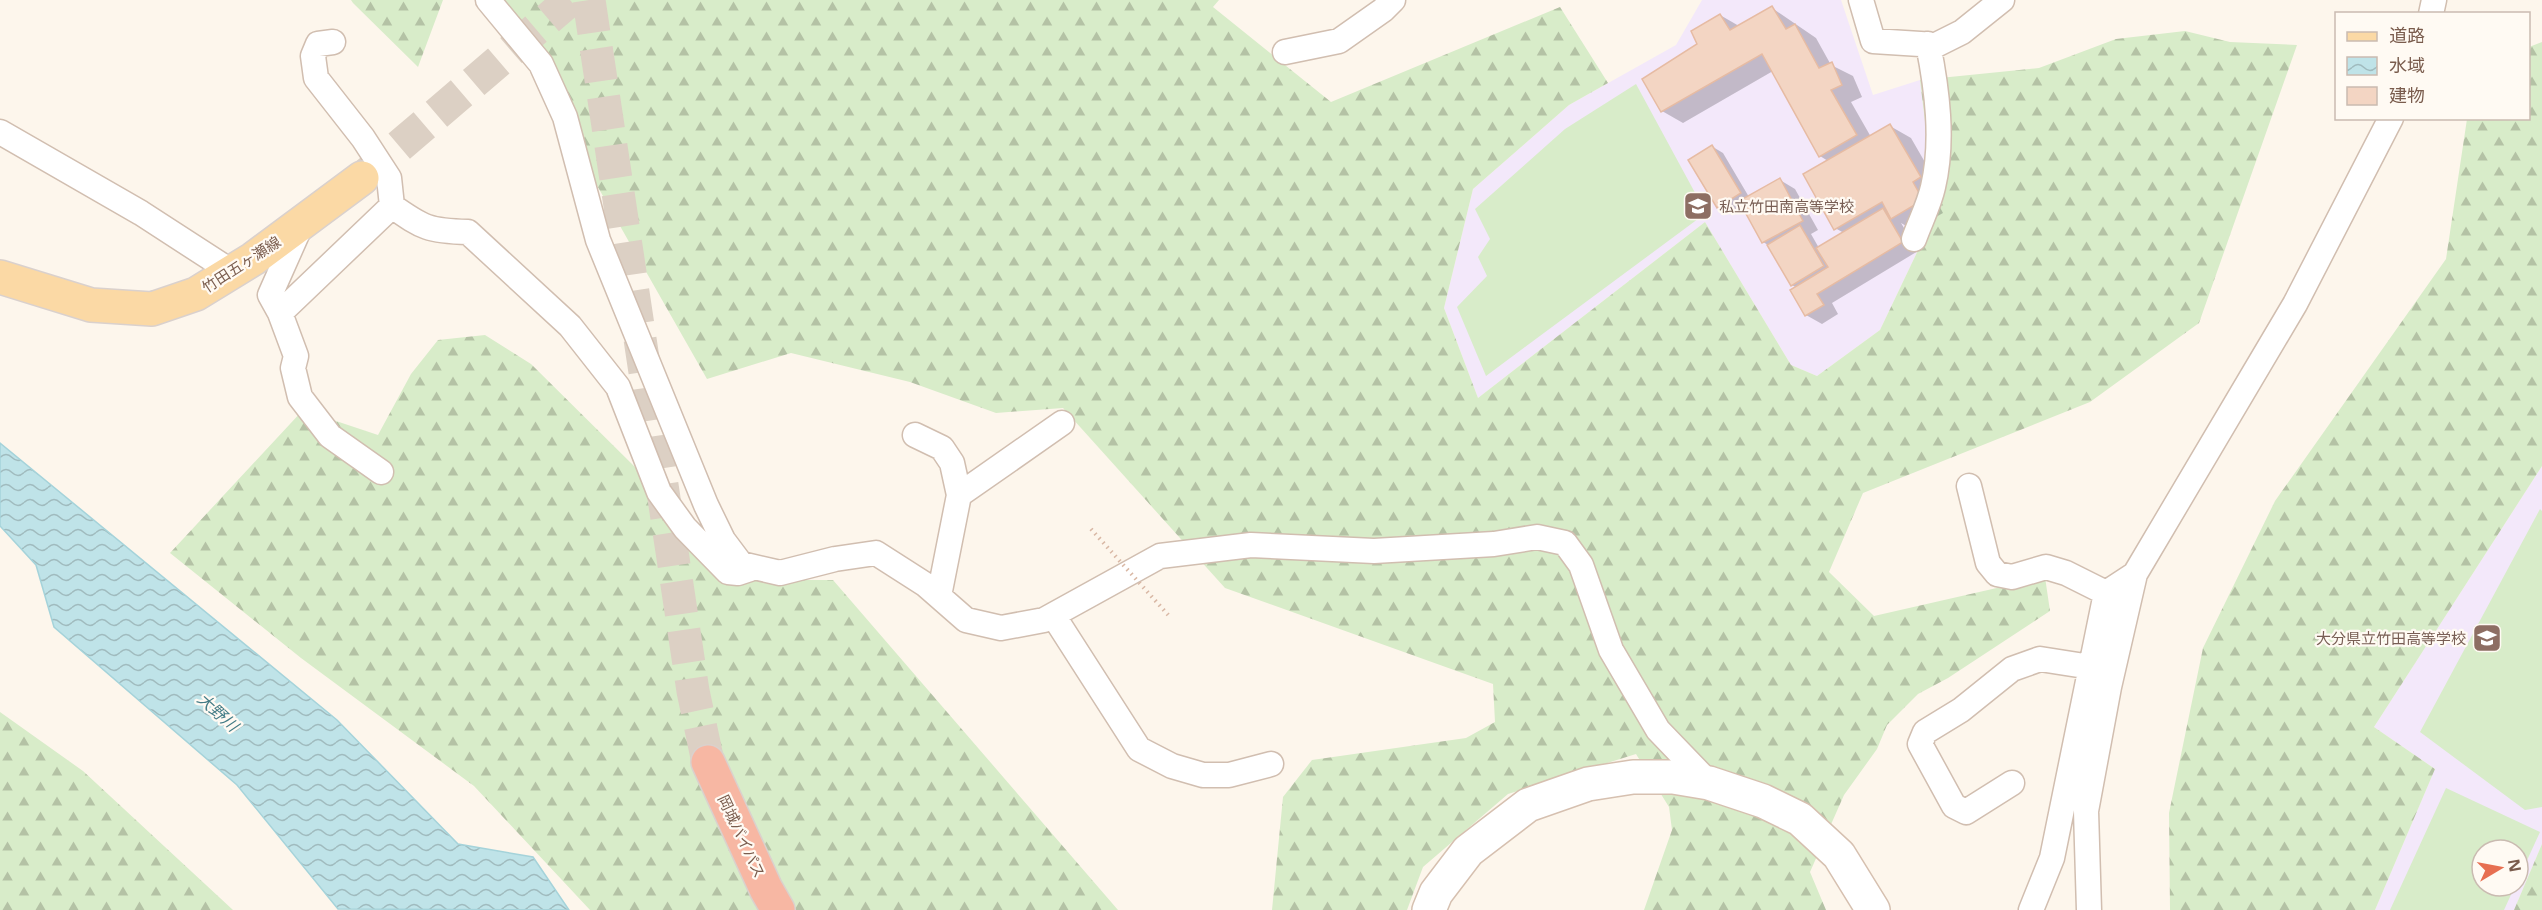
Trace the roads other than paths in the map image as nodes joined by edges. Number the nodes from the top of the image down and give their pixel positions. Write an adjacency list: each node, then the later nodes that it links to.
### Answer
1 (488, 0): 22 (street)
2 (1394, 0): 7 (street)
3 (1861, 0): 6 (street)
4 (2002, 0): 6 (street)
5 (333, 42): 11 (street)
6 (1928, 44): 13 (street)
7 (1285, 52)
8 (2390, 120): 23 (street)
9 (0, 132): 14 (street)
10 (363, 178): 12 (main road, 竹田五ヶ瀬線)
11 (392, 206): 16 (street); 22 (street)
12 (302, 223): 14 (main road, 竹田五ヶ瀬線); 16 (street)
13 (1914, 239)
14 (232, 272): 15 (main road, 竹田五ヶ瀬線)
15 (0, 277)
16 (280, 313): 19 (street)
17 (1062, 423): 21 (street)
18 (915, 435): 21 (street)
19 (381, 472)
20 (1969, 486): 24 (street)
21 (959, 495): 25 (street)
22 (755, 567): 25 (street)
23 (2135, 574): 24 (street); 36 (street)
24 (2106, 593): 27 (street)
25 (939, 596): 26 (street)
26 (1053, 615): 29 (street); 30 (street)
27 (2091, 667): 31 (street); 35 (street)
28 (708, 762): 32 (highway, 岡城バイパス)
29 (1271, 764)
30 (1709, 783): 33 (street); 34 (street)
31 (2012, 783)
32 (778, 910)
33 (1430, 910)
34 (1873, 910)
35 (2031, 910)
36 (2089, 910)

